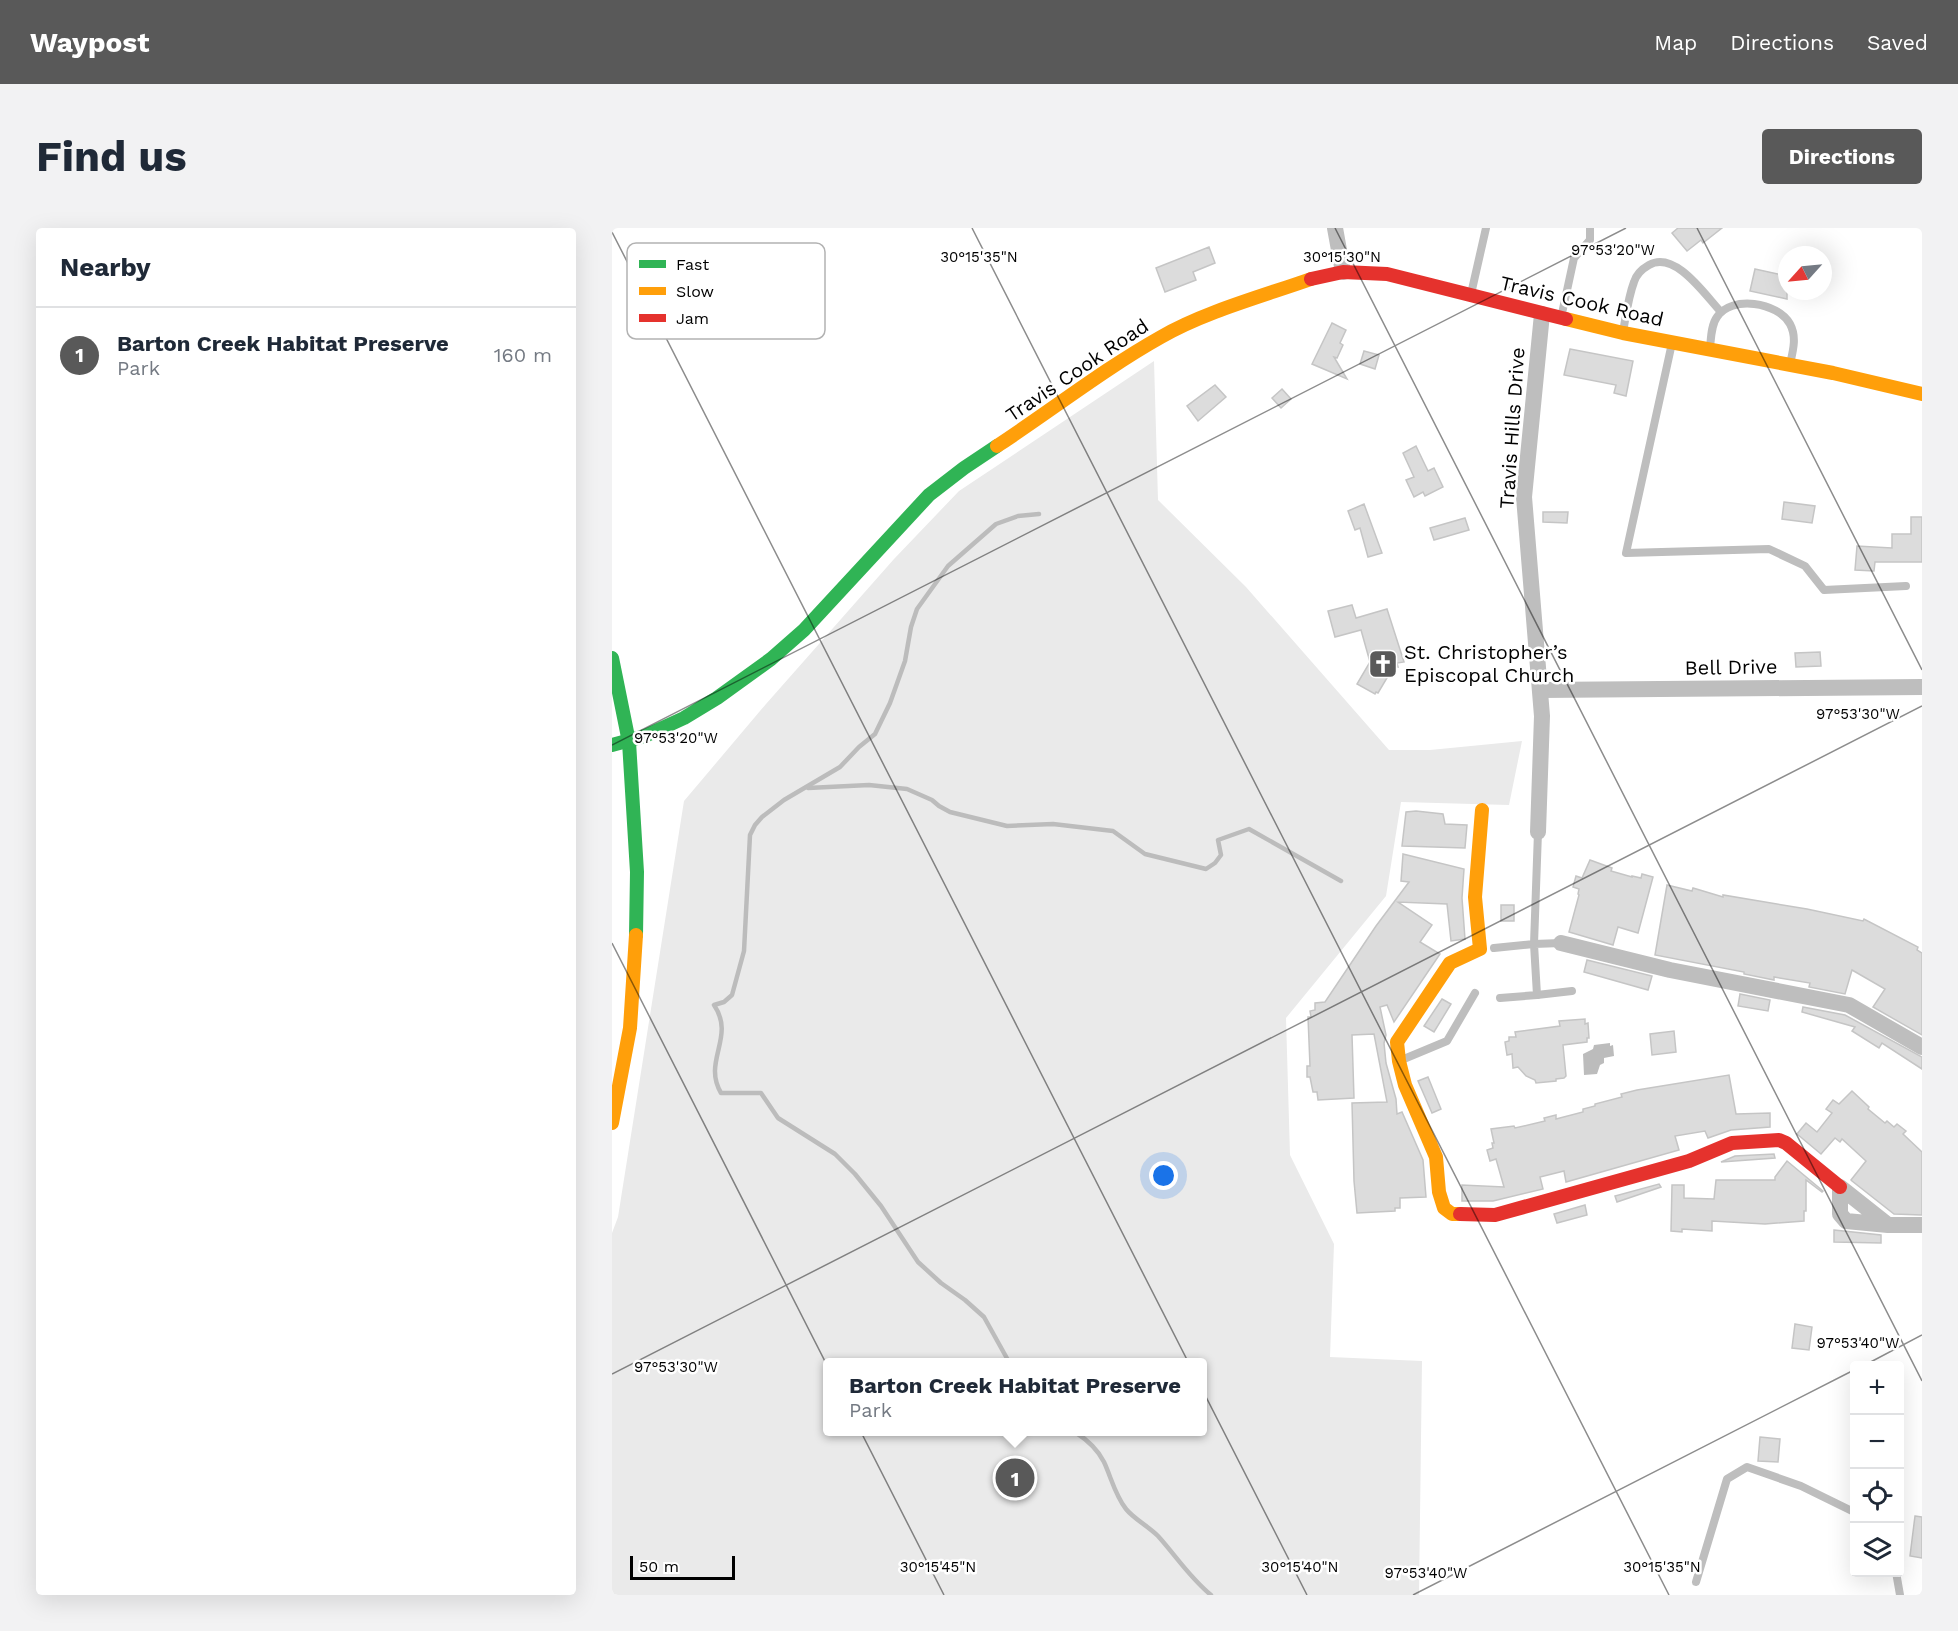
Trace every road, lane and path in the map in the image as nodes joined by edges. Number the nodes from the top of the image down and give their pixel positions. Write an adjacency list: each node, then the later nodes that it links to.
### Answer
1 (1335, 228): 4 (street)
2 (1486, 228): 5 (lane)
3 (1590, 228): 8 (lane)
4 (1342, 272): 5 (street, Travis Cook Road); 18 (street, Travis Cook Road)
5 (1471, 295): 7 (street, Travis Cook Road)
6 (1721, 312): 9 (lane); 11 (lane); 12 (lane)
7 (1542, 314): 8 (street, Travis Cook Road); 17 (street, Travis Hills Drive)
8 (1561, 318): 9 (street, Travis Cook Road)
9 (1623, 333): 10 (street, Travis Cook Road)
10 (1672, 342): 11 (street, Travis Cook Road); 14 (lane)
11 (1710, 350): 12 (street, Travis Cook Road)
12 (1790, 365): 13 (street, Travis Cook Road)
13 (1922, 394)
14 (1906, 585)
15 (612, 658): 18 (street)
16 (1922, 687): 17 (street, Bell Drive)
17 (1540, 690): 21 (street, Travis Hills Drive)
18 (628, 742): 19 (street, Travis Cook Road); 31 (street)
19 (612, 744)
20 (1482, 810): 24 (street)
21 (1538, 832): 23 (lane)
22 (1561, 943): 23 (lane); 29 (street)
23 (1534, 944): 24 (lane); 27 (lane)
24 (1487, 949): 30 (street)
25 (1572, 991): 27 (lane)
26 (1474, 993): 30 (lane)
27 (1537, 995): 28 (lane)
28 (1500, 998)
29 (1922, 1047)
30 (1399, 1061): 32 (street)
31 (612, 1123)
32 (1840, 1187): 33 (street); 33 (street)
33 (1888, 1225): 34 (street)
34 (1922, 1225)
35 (1850, 1510): 37 (lane)
36 (1897, 1577): 38 (lane)
37 (1696, 1582)
38 (1900, 1595)

